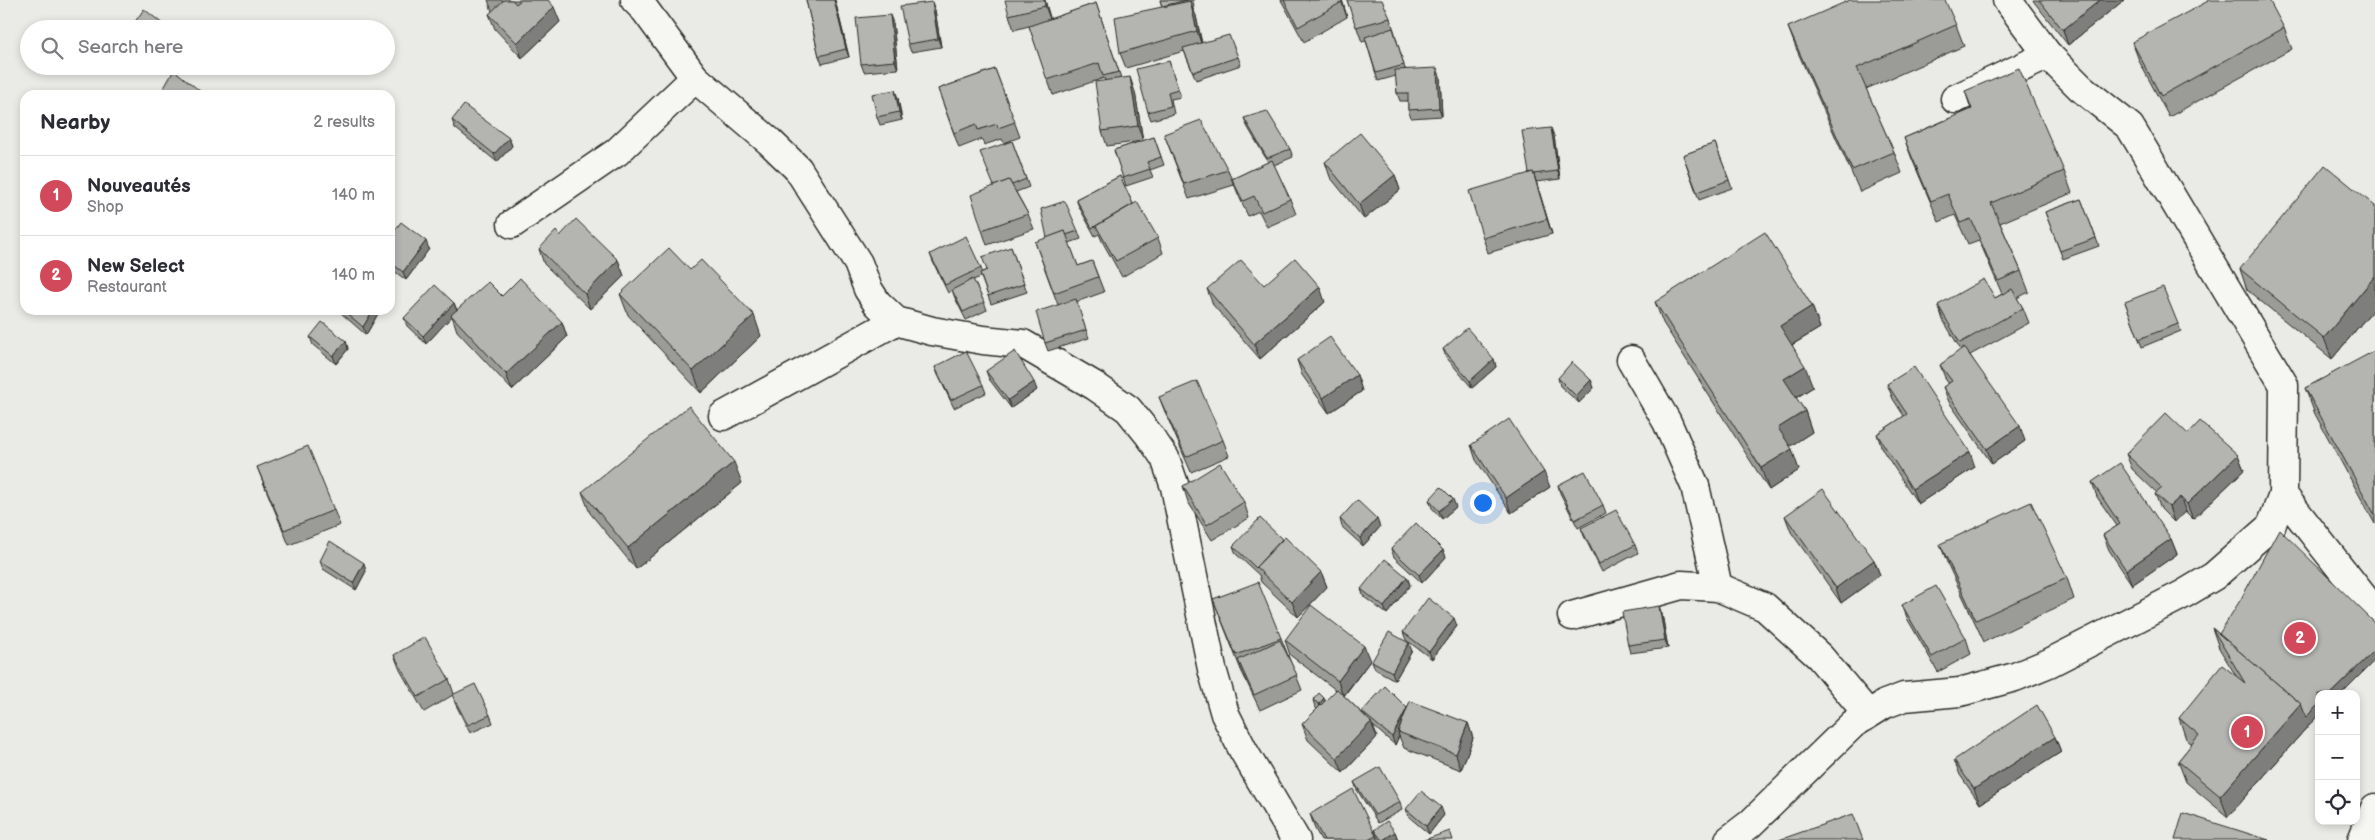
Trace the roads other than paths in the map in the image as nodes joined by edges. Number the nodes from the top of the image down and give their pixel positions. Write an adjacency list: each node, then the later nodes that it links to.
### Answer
1 (635, 0): 4 (street)
2 (2007, 0): 3 (street)
3 (2048, 55): 5 (street); 10 (street)
4 (696, 78): 6 (street); 7 (street)
5 (1955, 98)
6 (512, 224)
7 (896, 321): 9 (street); 16 (street)
8 (1630, 360): 11 (street)
9 (723, 416)
10 (2283, 495): 12 (street); 14 (street)
11 (1718, 587): 13 (street); 14 (street)
12 (2375, 612)
13 (1572, 616)
14 (1867, 713): 17 (street)
15 (2375, 808): 18 (street)
16 (1296, 840)
17 (1729, 840)
18 (2362, 840)

